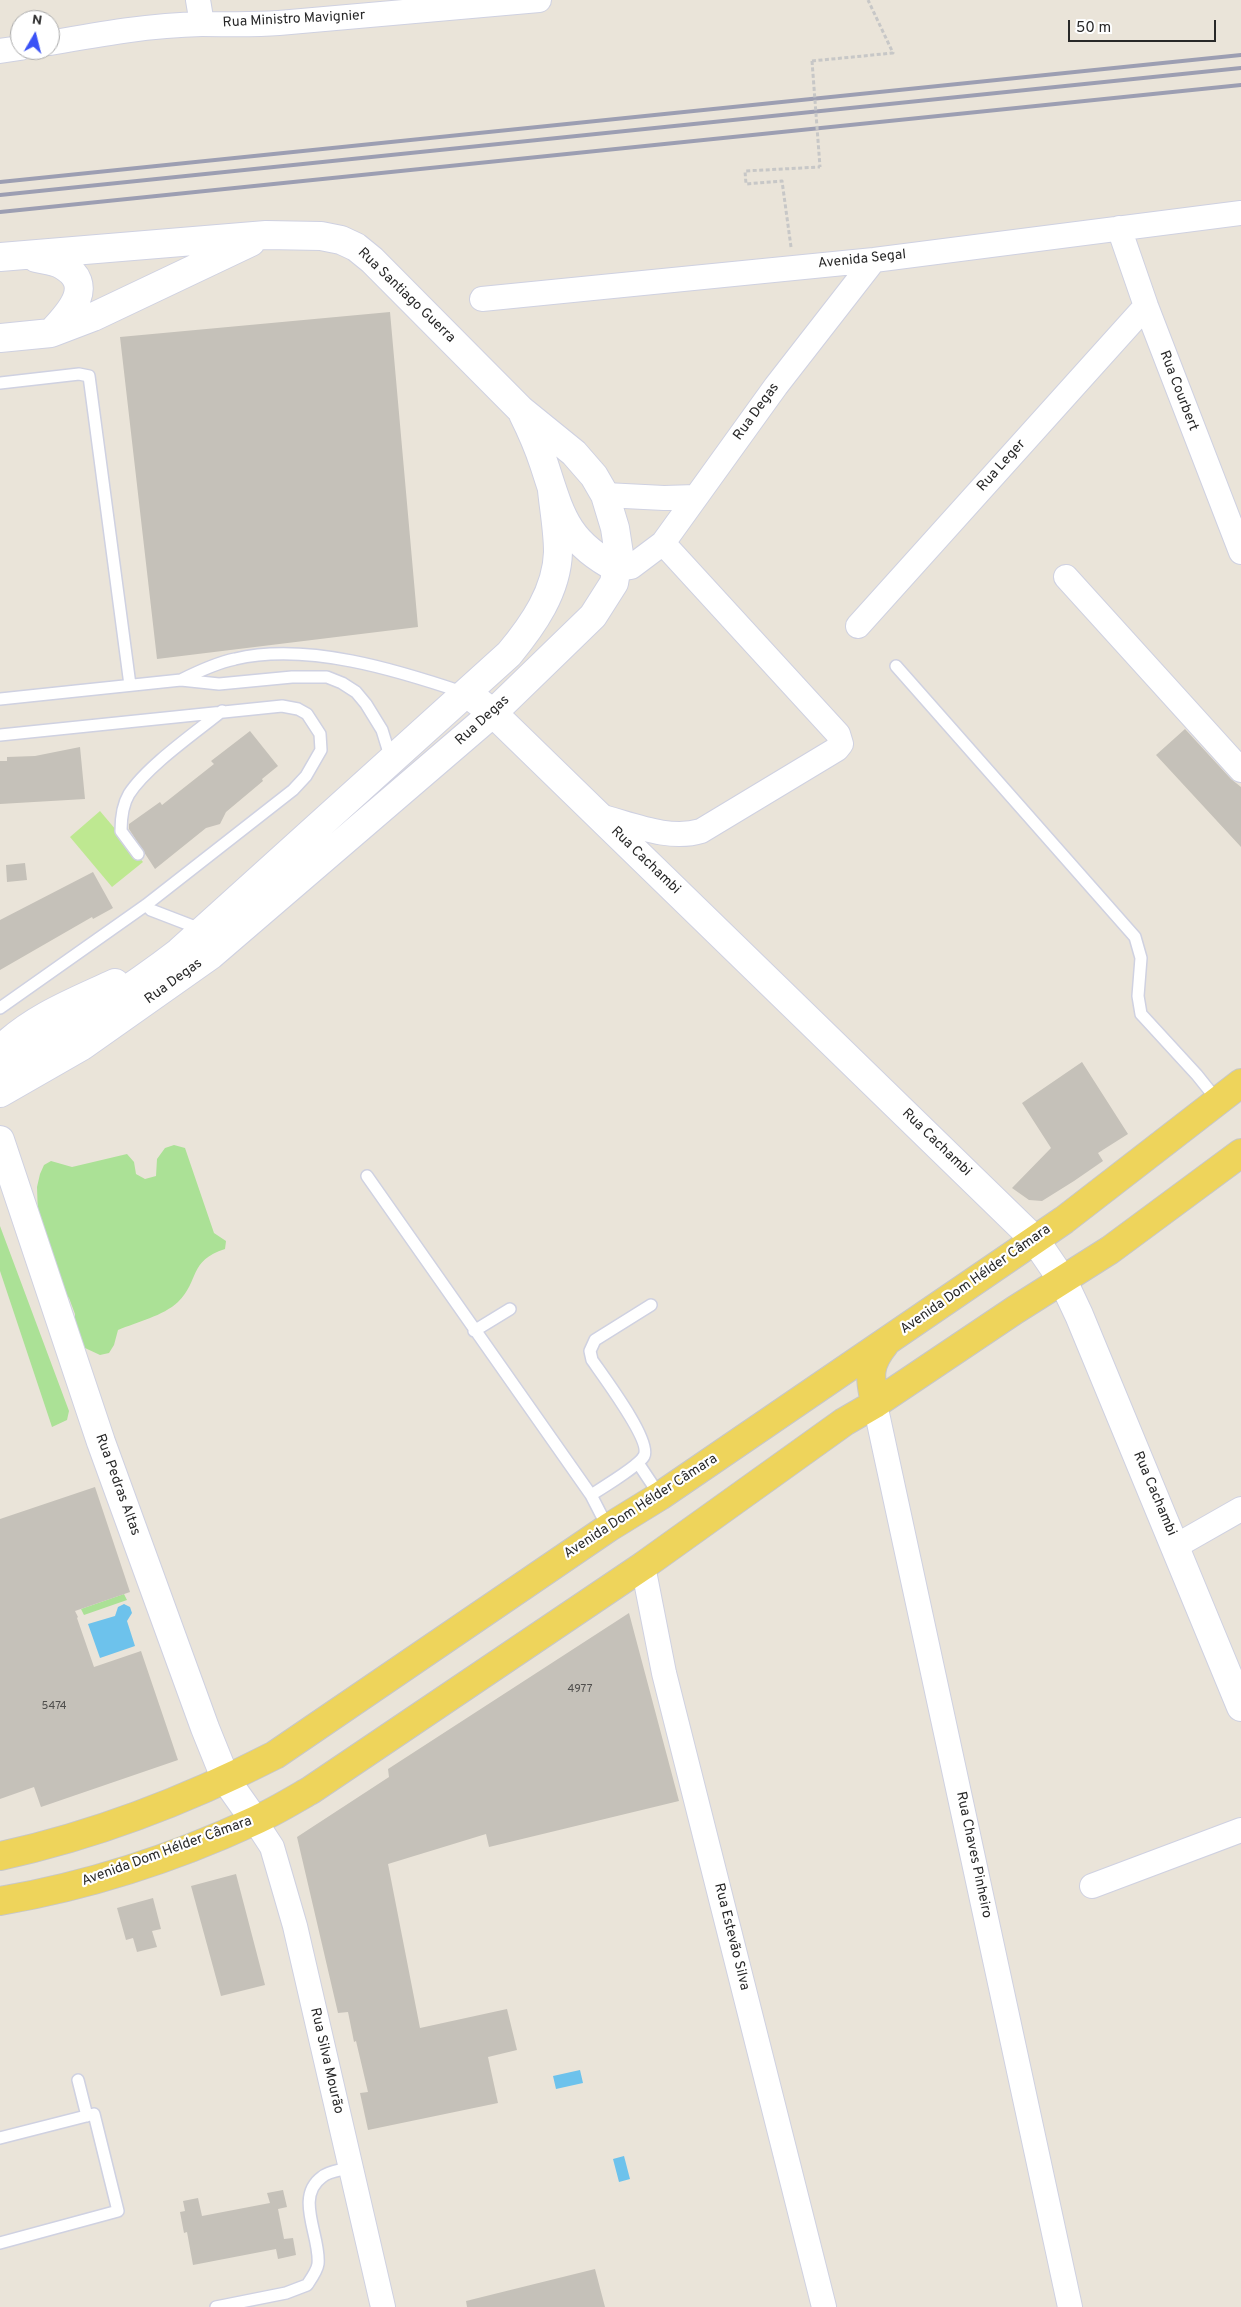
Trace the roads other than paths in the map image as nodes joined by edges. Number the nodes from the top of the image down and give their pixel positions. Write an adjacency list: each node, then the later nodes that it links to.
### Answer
1 (198, 0): 3 (street)
2 (539, 0): 3 (street, Rua Ministro Mavignier)
3 (202, 24): 4 (street, Rua Ministro Mavignier)
4 (60, 41)
5 (1241, 213): 6 (street, Avenida Segal)
6 (1118, 228): 9 (street, Avenida Segal); 11 (street, Rua Courbert)
7 (266, 234): 8 (main road, Rua Santiago Guerra); 12 (main road, Rua Santiago Guerra); 15 (main road, Rua Santiago Guerra)
8 (12, 256): 12 (main road)
9 (874, 260): 10 (street, Avenida Segal); 18 (street, Rua Degas)
10 (482, 299)
11 (1146, 306): 20 (street, Rua Courbert); 23 (street, Rua Leger)
12 (51, 333): 13 (main road, Rua Santiago Guerra)
13 (0, 338)
14 (0, 384): 26 (lane)
15 (521, 410): 16 (main road, Rua Santiago Guerra); 17 (main road, Rua Santiago Guerra)
16 (552, 490): 21 (main road); 27 (main road, Rua Degas)
17 (605, 496): 18 (street); 21 (main road, Rua Santiago Guerra)
18 (696, 497): 19 (street, Rua Degas)
19 (663, 543): 21 (street, Rua Degas); 34 (street)
20 (1241, 552)
21 (618, 570): 30 (main road, Rua Degas)
22 (1066, 577): 33 (street)
23 (858, 626)
24 (896, 666): 44 (lane)
25 (181, 680): 26 (lane); 27 (lane); 32 (lane)
26 (130, 685): 28 (lane)
27 (468, 694): 30 (main road, Rua Cachambi); 32 (main road, Rua Degas)
28 (0, 699)
29 (222, 711): 31 (lane); 35 (lane); 36 (lane)
30 (493, 713): 34 (main road, Rua Cachambi); 43 (main road, Rua Degas)
31 (0, 735)
32 (391, 762): 37 (main road, Rua Degas)
33 (1241, 770)
34 (599, 816): 48 (main road, Rua Cachambi)
35 (138, 854)
36 (146, 904): 37 (lane); 39 (lane)
37 (203, 930): 38 (main road, Rua Degas)
38 (179, 952): 40 (main road); 41 (main road, Rua Degas)
39 (0, 1008)
40 (0, 1050)
41 (0, 1067)
42 (1241, 1083): 44 (main road, Avenida Dom Hélder Câmara)
43 (0, 1093)
44 (1217, 1100): 48 (main road, Avenida Dom Hélder Câmara)
45 (0, 1140): 63 (main road, Rua Pedras Altas)
46 (1241, 1153): 49 (main road, Avenida Dom Hélder Câmara)
47 (367, 1176): 52 (lane)
48 (1035, 1240): 49 (main road, Rua Cachambi); 53 (main road, Avenida Dom Hélder Câmara)
49 (1064, 1281): 54 (main road, Avenida Dom Hélder Câmara); 60 (main road, Rua Cachambi)
50 (650, 1305): 55 (lane)
51 (510, 1309): 52 (lane)
52 (474, 1332): 56 (lane)
53 (886, 1343): 54 (main road); 57 (main road, Avenida Dom Hélder Câmara)
54 (876, 1404): 61 (main road, Avenida Dom Hélder Câmara); 77 (street, Rua Chaves Pinheiro)
55 (638, 1463): 56 (lane); 57 (lane)
56 (591, 1495): 59 (lane)
57 (660, 1496): 59 (main road, Avenida Dom Hélder Câmara)
58 (1241, 1509): 60 (street)
59 (608, 1528): 63 (main road, Avenida Dom Hélder Câmara)
60 (1176, 1546): 62 (main road, Rua Cachambi)
61 (643, 1566): 64 (main road, Avenida Dom Hélder Câmara); 76 (street, Rua Estevão Silva)
62 (1241, 1707)
63 (226, 1780): 64 (main road, Rua Pedras Altas); 66 (main road, Avenida Dom Hélder Câmara)
64 (255, 1821): 68 (main road, Avenida Dom Hélder Câmara); 72 (street, Rua Silva Mourão)
65 (1241, 1830): 67 (street)
66 (0, 1856)
67 (1092, 1886)
68 (0, 1901)
69 (78, 2080): 70 (lane)
70 (87, 2116): 71 (lane); 73 (lane)
71 (0, 2138)
72 (351, 2167): 74 (lane); 75 (street, Rua Silva Mourão)
73 (0, 2243)
74 (216, 2307)
75 (383, 2307)
76 (824, 2307)
77 (1070, 2307)

